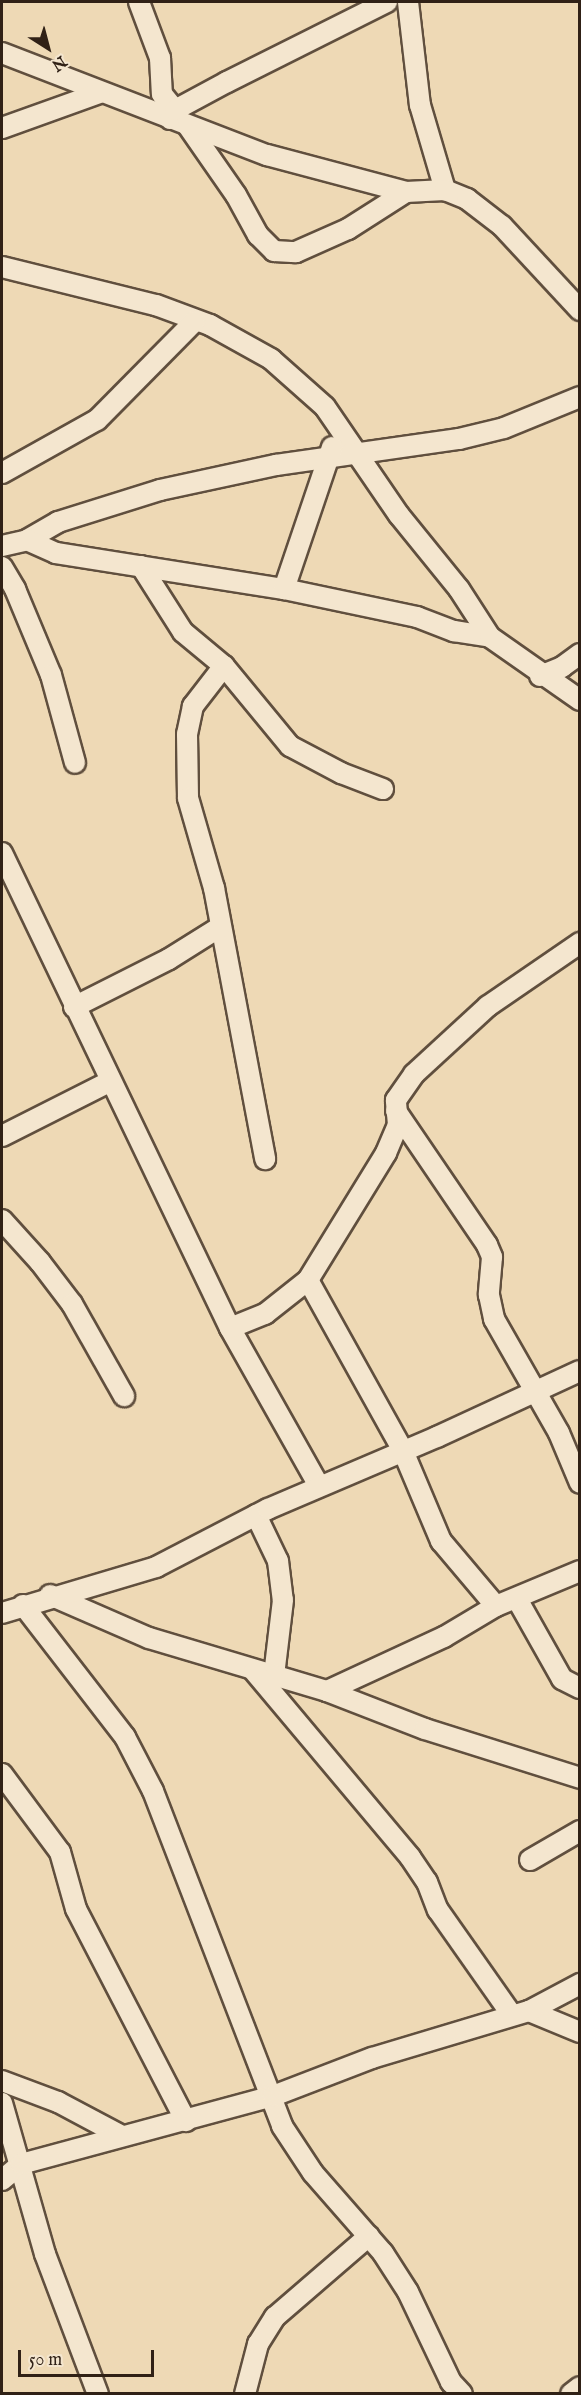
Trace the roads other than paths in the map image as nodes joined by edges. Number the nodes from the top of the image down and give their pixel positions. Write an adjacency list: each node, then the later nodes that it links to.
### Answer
1 (139, 2): 6 (street)
2 (387, 2): 6 (street)
3 (408, 2): 8 (street)
4 (2, 52): 5 (street)
5 (100, 93): 6 (street); 7 (street)
6 (178, 118): 9 (street); 9 (street)
7 (2, 128)
8 (445, 190): 9 (street); 11 (street)
9 (406, 192)
10 (2, 267): 12 (street)
11 (579, 310)
12 (195, 321): 14 (street); 17 (street)
13 (579, 397): 15 (street)
14 (340, 428): 15 (street); 16 (street)
15 (357, 454): 16 (street); 23 (street)
16 (329, 457): 18 (street); 22 (street)
17 (2, 473)
18 (27, 540): 19 (street); 20 (street)
19 (2, 546)
20 (141, 566): 22 (street); 25 (street)
21 (2, 567): 28 (street)
22 (285, 589): 23 (street)
23 (490, 637): 26 (street)
24 (579, 654): 26 (street)
25 (224, 666): 29 (street); 31 (street)
26 (540, 676): 27 (street)
27 (579, 700)
28 (75, 763)
29 (383, 789)
30 (2, 853): 33 (street)
31 (220, 927): 33 (street); 37 (street)
32 (579, 943): 35 (street)
33 (74, 1007): 34 (street)
34 (111, 1082): 36 (street); 40 (street)
35 (396, 1111): 39 (street); 42 (street)
36 (2, 1136)
37 (265, 1159)
38 (2, 1220): 43 (street)
39 (308, 1280): 40 (street); 44 (street)
40 (230, 1328): 46 (street)
41 (579, 1371): 42 (street)
42 (535, 1389): 44 (street); 45 (street)
43 (124, 1396)
44 (403, 1451): 46 (street); 52 (street)
45 (579, 1483)
46 (319, 1486): 47 (street)
47 (256, 1515): 49 (street); 55 (street)
48 (579, 1571): 50 (street)
49 (50, 1596): 51 (street); 54 (street)
50 (517, 1599): 52 (street); 56 (street)
51 (23, 1605): 53 (street); 66 (street)
52 (496, 1606): 57 (street)
53 (2, 1613)
54 (254, 1671): 55 (street); 63 (street)
55 (274, 1676): 57 (street)
56 (579, 1688)
57 (327, 1691): 59 (street)
58 (2, 1774): 68 (street)
59 (579, 1778)
60 (579, 1831): 61 (street)
61 (530, 1860)
62 (579, 1984): 63 (street)
63 (520, 2012): 64 (street); 66 (street)
64 (579, 2032)
65 (2, 2080): 69 (street)
66 (273, 2096): 68 (street); 72 (street)
67 (2, 2103): 70 (street)
68 (186, 2121): 69 (street)
69 (120, 2135): 70 (street)
70 (21, 2163): 71 (street); 74 (street)
71 (2, 2180)
72 (369, 2236): 75 (street); 76 (street)
73 (579, 2387): 77 (street)
74 (98, 2394)
75 (244, 2394)
76 (462, 2394)
77 (571, 2394)

